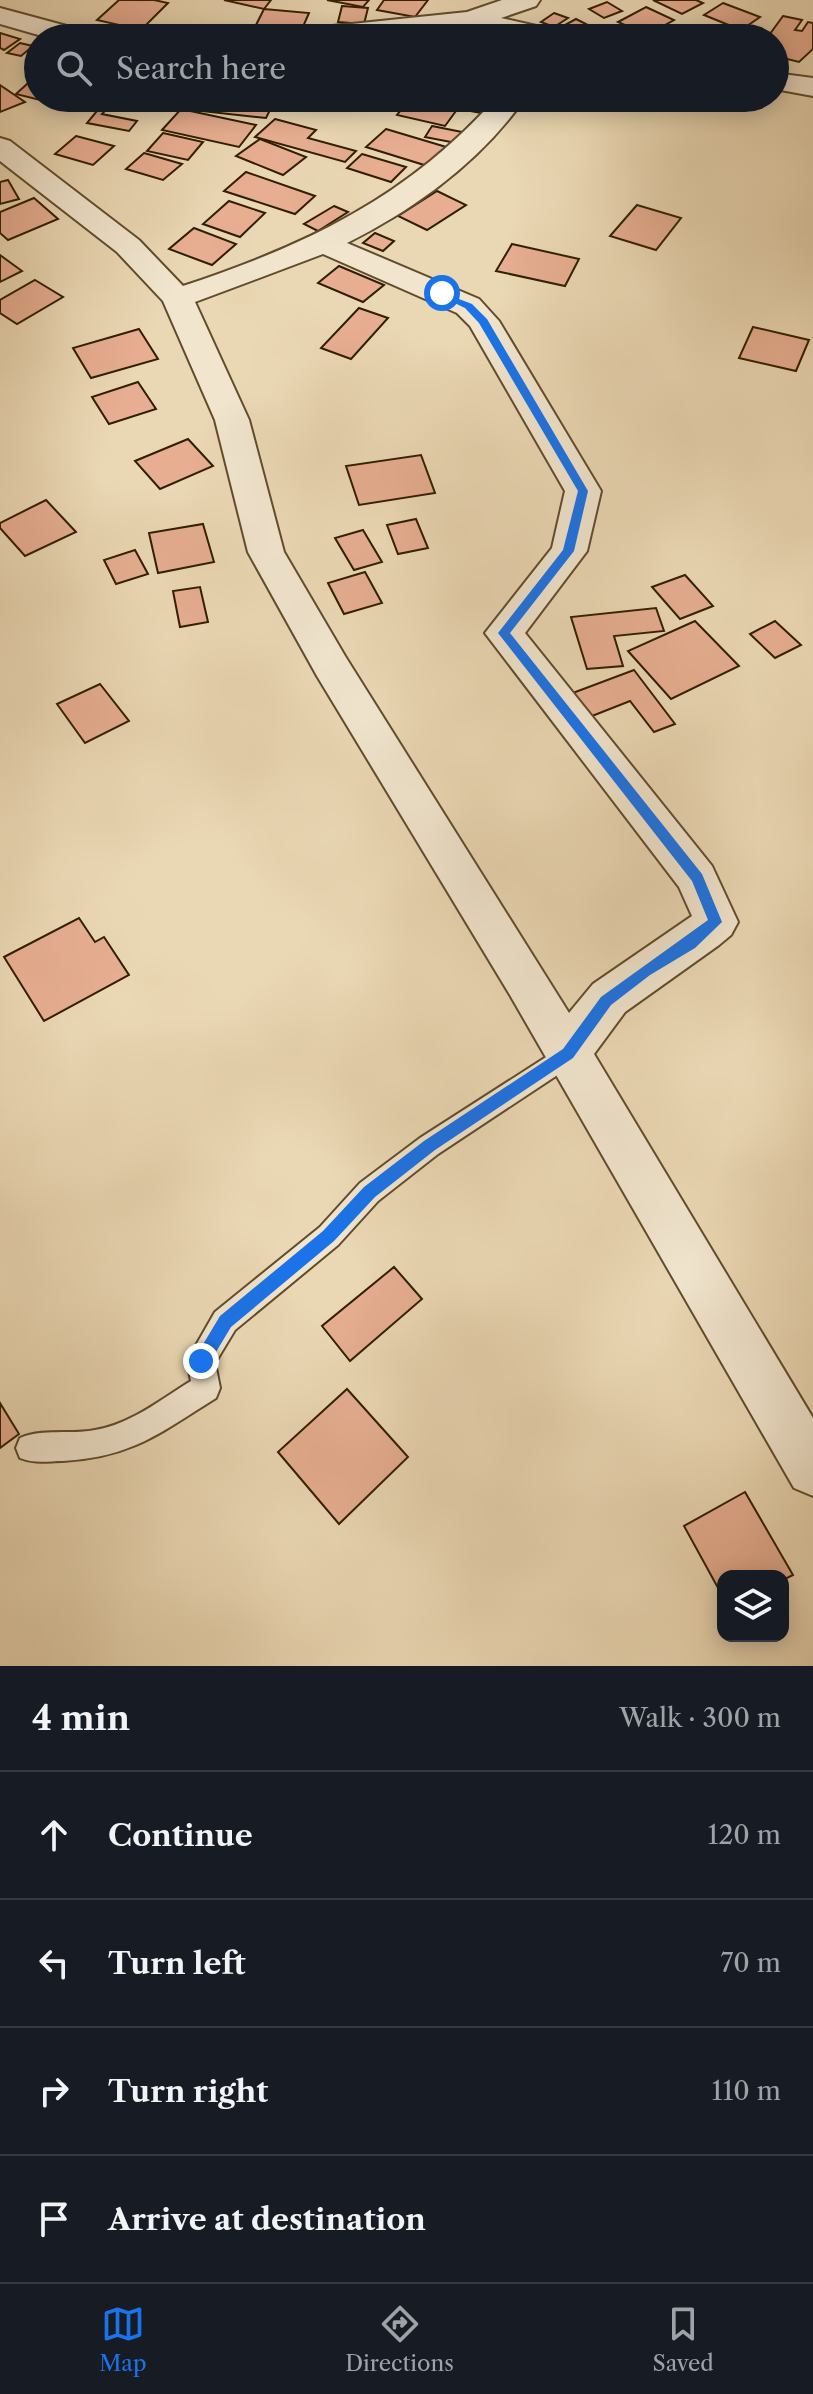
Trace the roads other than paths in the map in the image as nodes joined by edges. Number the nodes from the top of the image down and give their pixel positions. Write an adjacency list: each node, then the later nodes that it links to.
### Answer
1 (527, 0): 3 (street)
2 (0, 16): 4 (street)
3 (471, 20): 5 (street); 6 (street)
4 (29, 24)
5 (432, 24)
6 (489, 24)
7 (789, 83): 8 (street)
8 (813, 87)
9 (500, 112): 11 (street)
10 (0, 147): 12 (street)
11 (325, 244): 12 (street); 13 (street)
12 (177, 298): 13 (street)
13 (568, 1054): 14 (lane); 15 (street)
14 (30, 1448)
15 (813, 1469)

